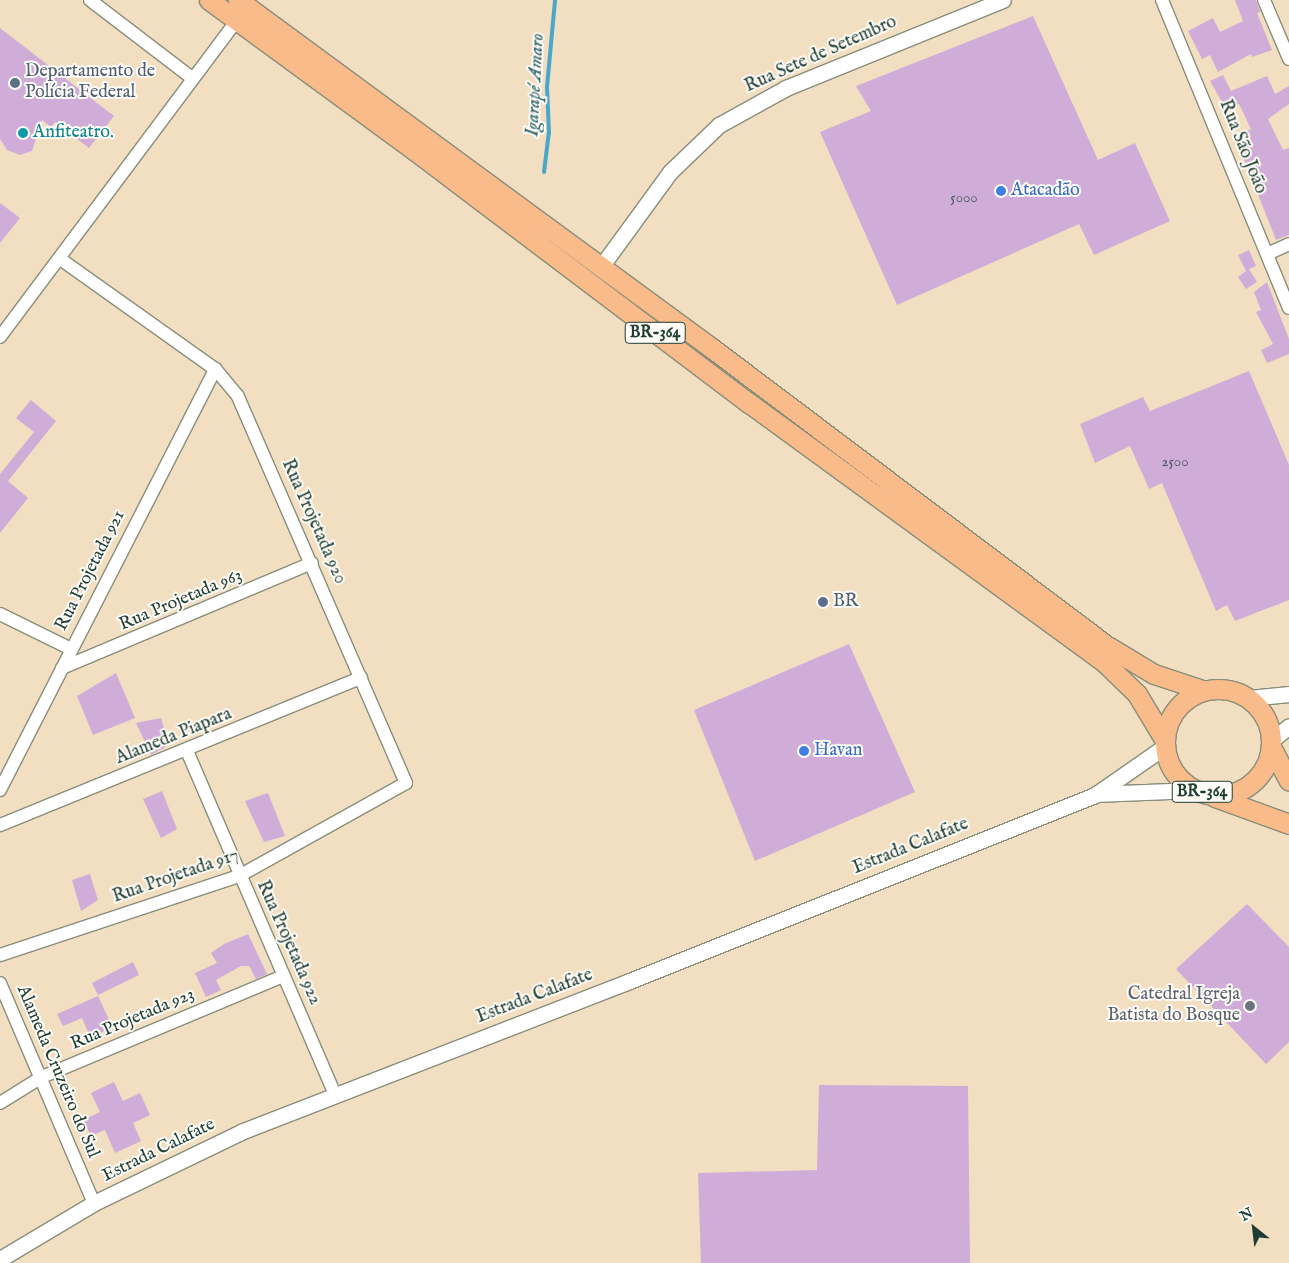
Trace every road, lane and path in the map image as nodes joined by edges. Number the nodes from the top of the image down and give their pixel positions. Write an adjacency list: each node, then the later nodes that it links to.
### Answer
1 (90, 0): 9 (street)
2 (209, 0): 7 (main road, BR-364)
3 (238, 0): 13 (main road, BR-364)
4 (1162, 0): 11 (street, Rua São João)
5 (1264, 0): 8 (street)
6 (999, 1): 13 (street, Rua Sete de Setembro)
7 (236, 21): 9 (street); 20 (main road, BR-364)
8 (1289, 59)
9 (192, 78): 12 (street)
10 (1289, 244): 11 (street)
11 (1267, 254): 14 (street, Rua São João)
12 (60, 259): 15 (street); 16 (street, Rua Projetada 920)
13 (600, 268): 20 (main road, BR-364)
14 (1289, 308)
15 (0, 337)
16 (215, 369): 17 (street, Rua Projetada 920); 19 (street, Rua Projetada 921)
17 (312, 563): 21 (street, Rua Projetada 963); 22 (street, Rua Projetada 920)
18 (0, 614): 19 (street)
19 (71, 649): 21 (street, Rua Projetada 921)
20 (1106, 654): 23 (main road, BR-364); 27 (main road, BR-364)
21 (62, 668): 32 (street, Rua Projetada 921)
22 (361, 678): 29 (street, Alameda Piapara); 31 (street, Rua Projetada 920)
23 (1202, 690): 25 (main road, BR-364); 27 (main road)
24 (1289, 694): 25 (street)
25 (1249, 698): 28 (main road)
26 (1289, 726): 28 (street)
27 (1164, 743): 33 (main road, BR-364); 34 (street, Estrada Calafate)
28 (1272, 743): 30 (main road); 33 (main road, BR-364)
29 (188, 751): 36 (street, Alameda Piapara); 37 (street, Rua Projetada 922)
30 (1289, 781)
31 (406, 783): 37 (street, Rua Projetada 917)
32 (0, 790)
33 (1201, 792): 34 (street, Estrada Calafate); 35 (main road, BR-364)
34 (1095, 794): 42 (street, Estrada Calafate)
35 (1289, 824)
36 (0, 825)
37 (239, 876): 38 (street, Rua Projetada 917); 39 (street, Rua Projetada 922)
38 (0, 955)
39 (284, 976): 41 (street, Rua Projetada 923); 42 (street, Rua Projetada 922)
40 (0, 984): 41 (street, Alameda Cruzeiro do Sul)
41 (42, 1077): 43 (street, Rua Projetada 923); 44 (street, Alameda Cruzeiro do Sul)
42 (334, 1093): 44 (street, Estrada Calafate)
43 (0, 1103)
44 (94, 1203): 45 (street, Estrada Calafate)
45 (0, 1259)

